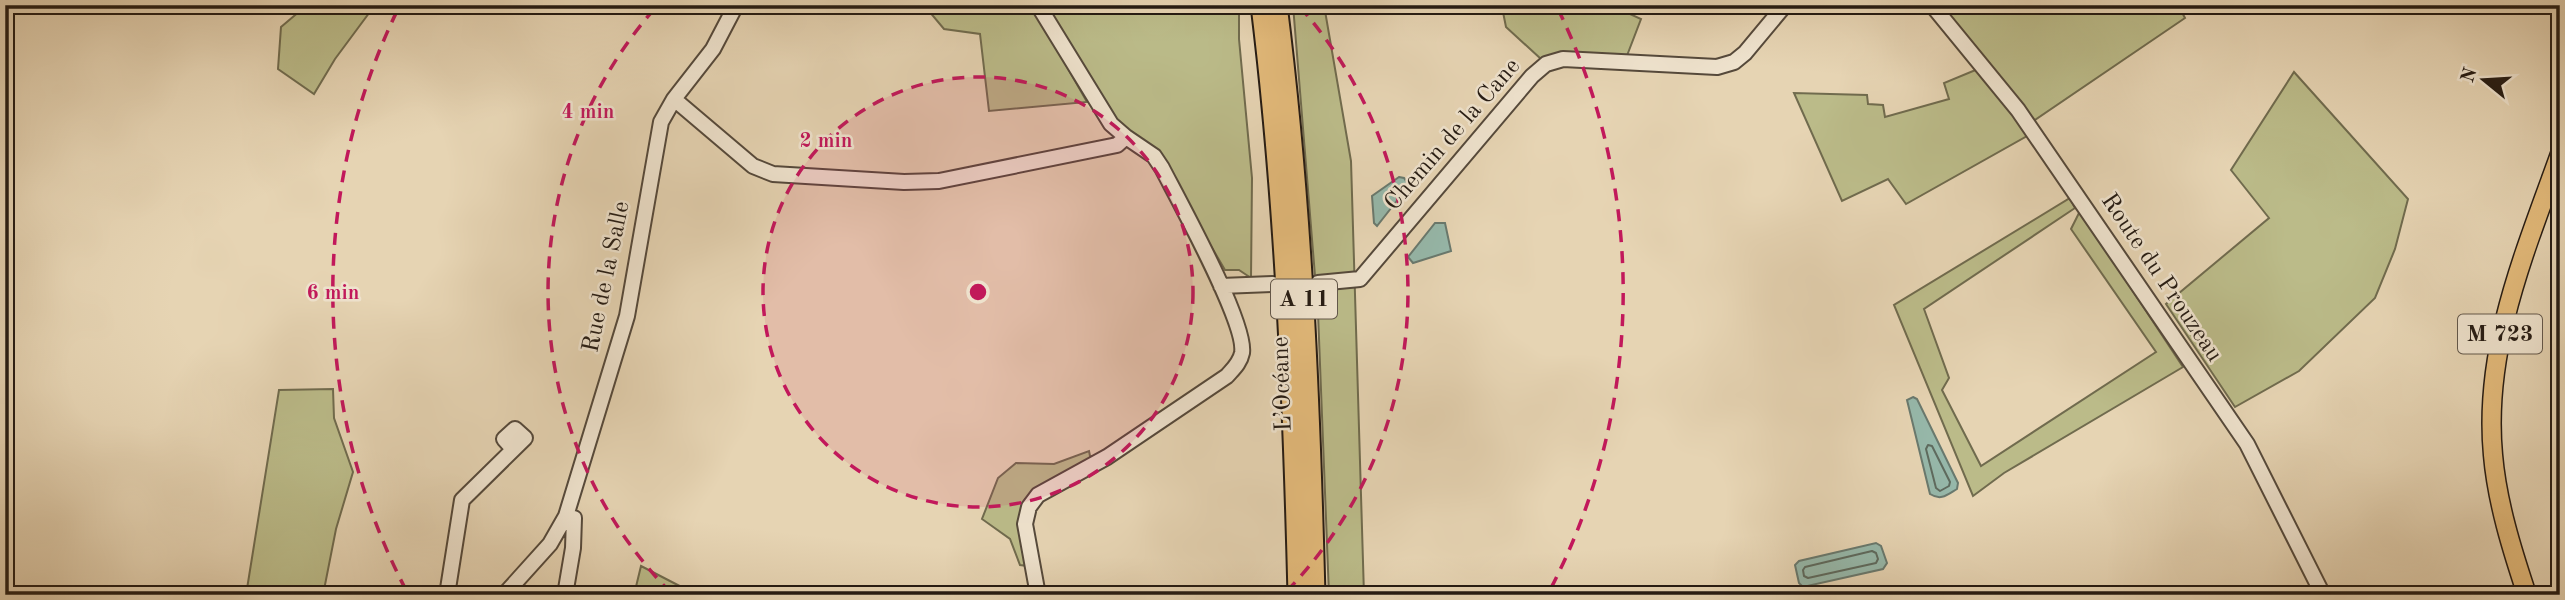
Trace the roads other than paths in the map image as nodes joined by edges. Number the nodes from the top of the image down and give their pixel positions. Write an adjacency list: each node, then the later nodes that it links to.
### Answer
1 (736, 5): 7 (street, Rue de la Salle)
2 (1038, 5): 8 (street)
3 (1261, 5): 20 (highway, L’Océane / A 11)
4 (1277, 5): 21 (highway, L’Océane / A 11)
5 (1785, 5): 10 (street, Chemin de la Cane)
6 (1933, 5): 22 (street, Route du Prouzeau)
7 (674, 99): 8 (street); 14 (street, Rue de la Salle)
8 (1126, 137): 12 (street)
9 (2560, 154): 15 (main road, M 723)
10 (1318, 283)
11 (1273, 284): 12 (street)
12 (1221, 286): 19 (street)
13 (513, 449): 16 (street)
14 (566, 516): 17 (street, Rue de la Salle); 18 (street)
15 (2506, 521): 23 (main road, M 723); 24 (main road, M 723)
16 (447, 595)
17 (504, 595)
18 (565, 595)
19 (1038, 595)
20 (1298, 595)
21 (1315, 595)
22 (2323, 595)
23 (2527, 595)
24 (2535, 595)

